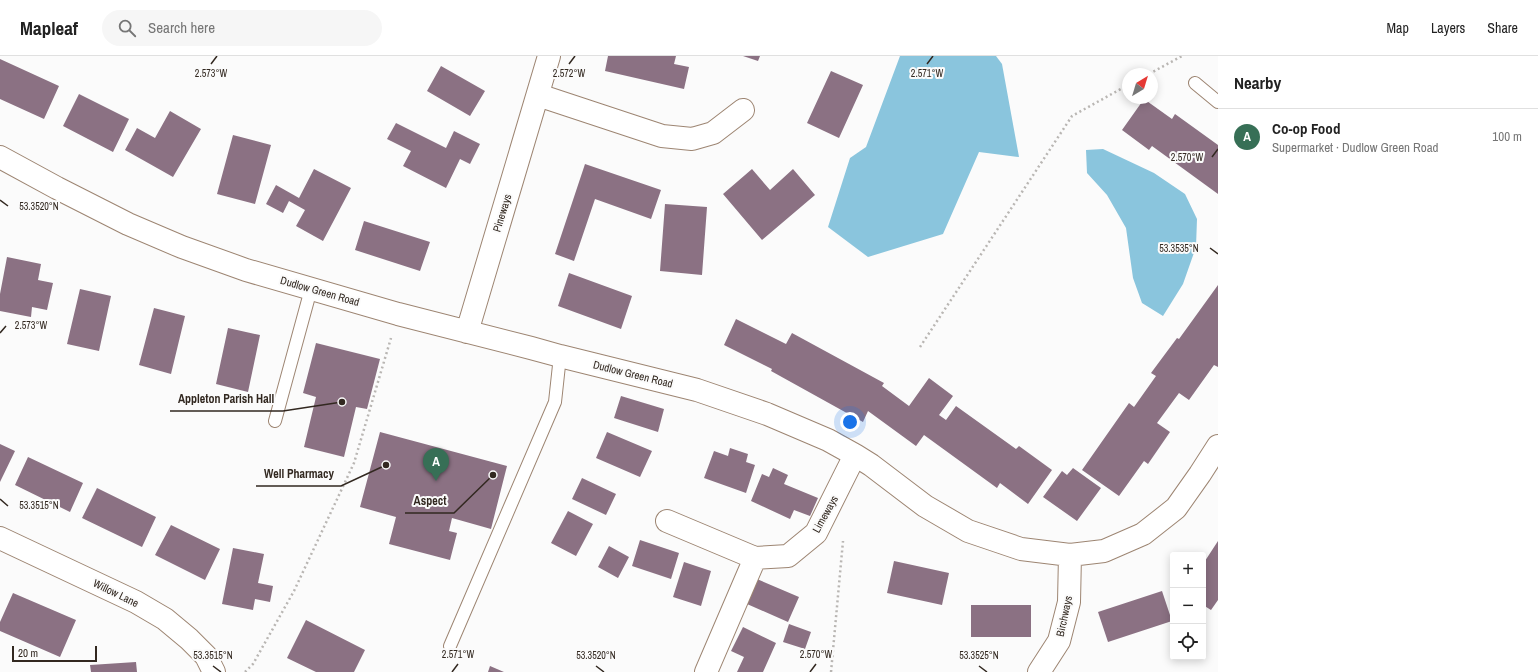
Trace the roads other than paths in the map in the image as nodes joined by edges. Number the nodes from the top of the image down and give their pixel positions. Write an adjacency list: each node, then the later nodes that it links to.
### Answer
1 (549, 56): 3 (street, Pineways)
2 (1195, 83): 4 (lane)
3 (538, 94): 5 (street); 8 (street, Pineways)
4 (1218, 102)
5 (743, 110)
6 (0, 157): 7 (street, Dudlow Green Road)
7 (311, 289): 8 (street, Dudlow Green Road); 10 (lane)
8 (467, 332): 9 (street, Dudlow Green Road)
9 (560, 356): 12 (street, Dudlow Green Road); 17 (lane)
10 (275, 421)
11 (1218, 446): 15 (street, Dudlow Green Road)
12 (855, 455): 15 (street, Dudlow Green Road); 16 (street, Limeways)
13 (667, 521): 16 (street, Limeways)
14 (0, 538): 18 (street, Willow Lane)
15 (1070, 554): 20 (street, Birchways)
16 (755, 558): 19 (street)
17 (450, 646)
18 (214, 672)
19 (706, 672)
20 (1039, 672)

